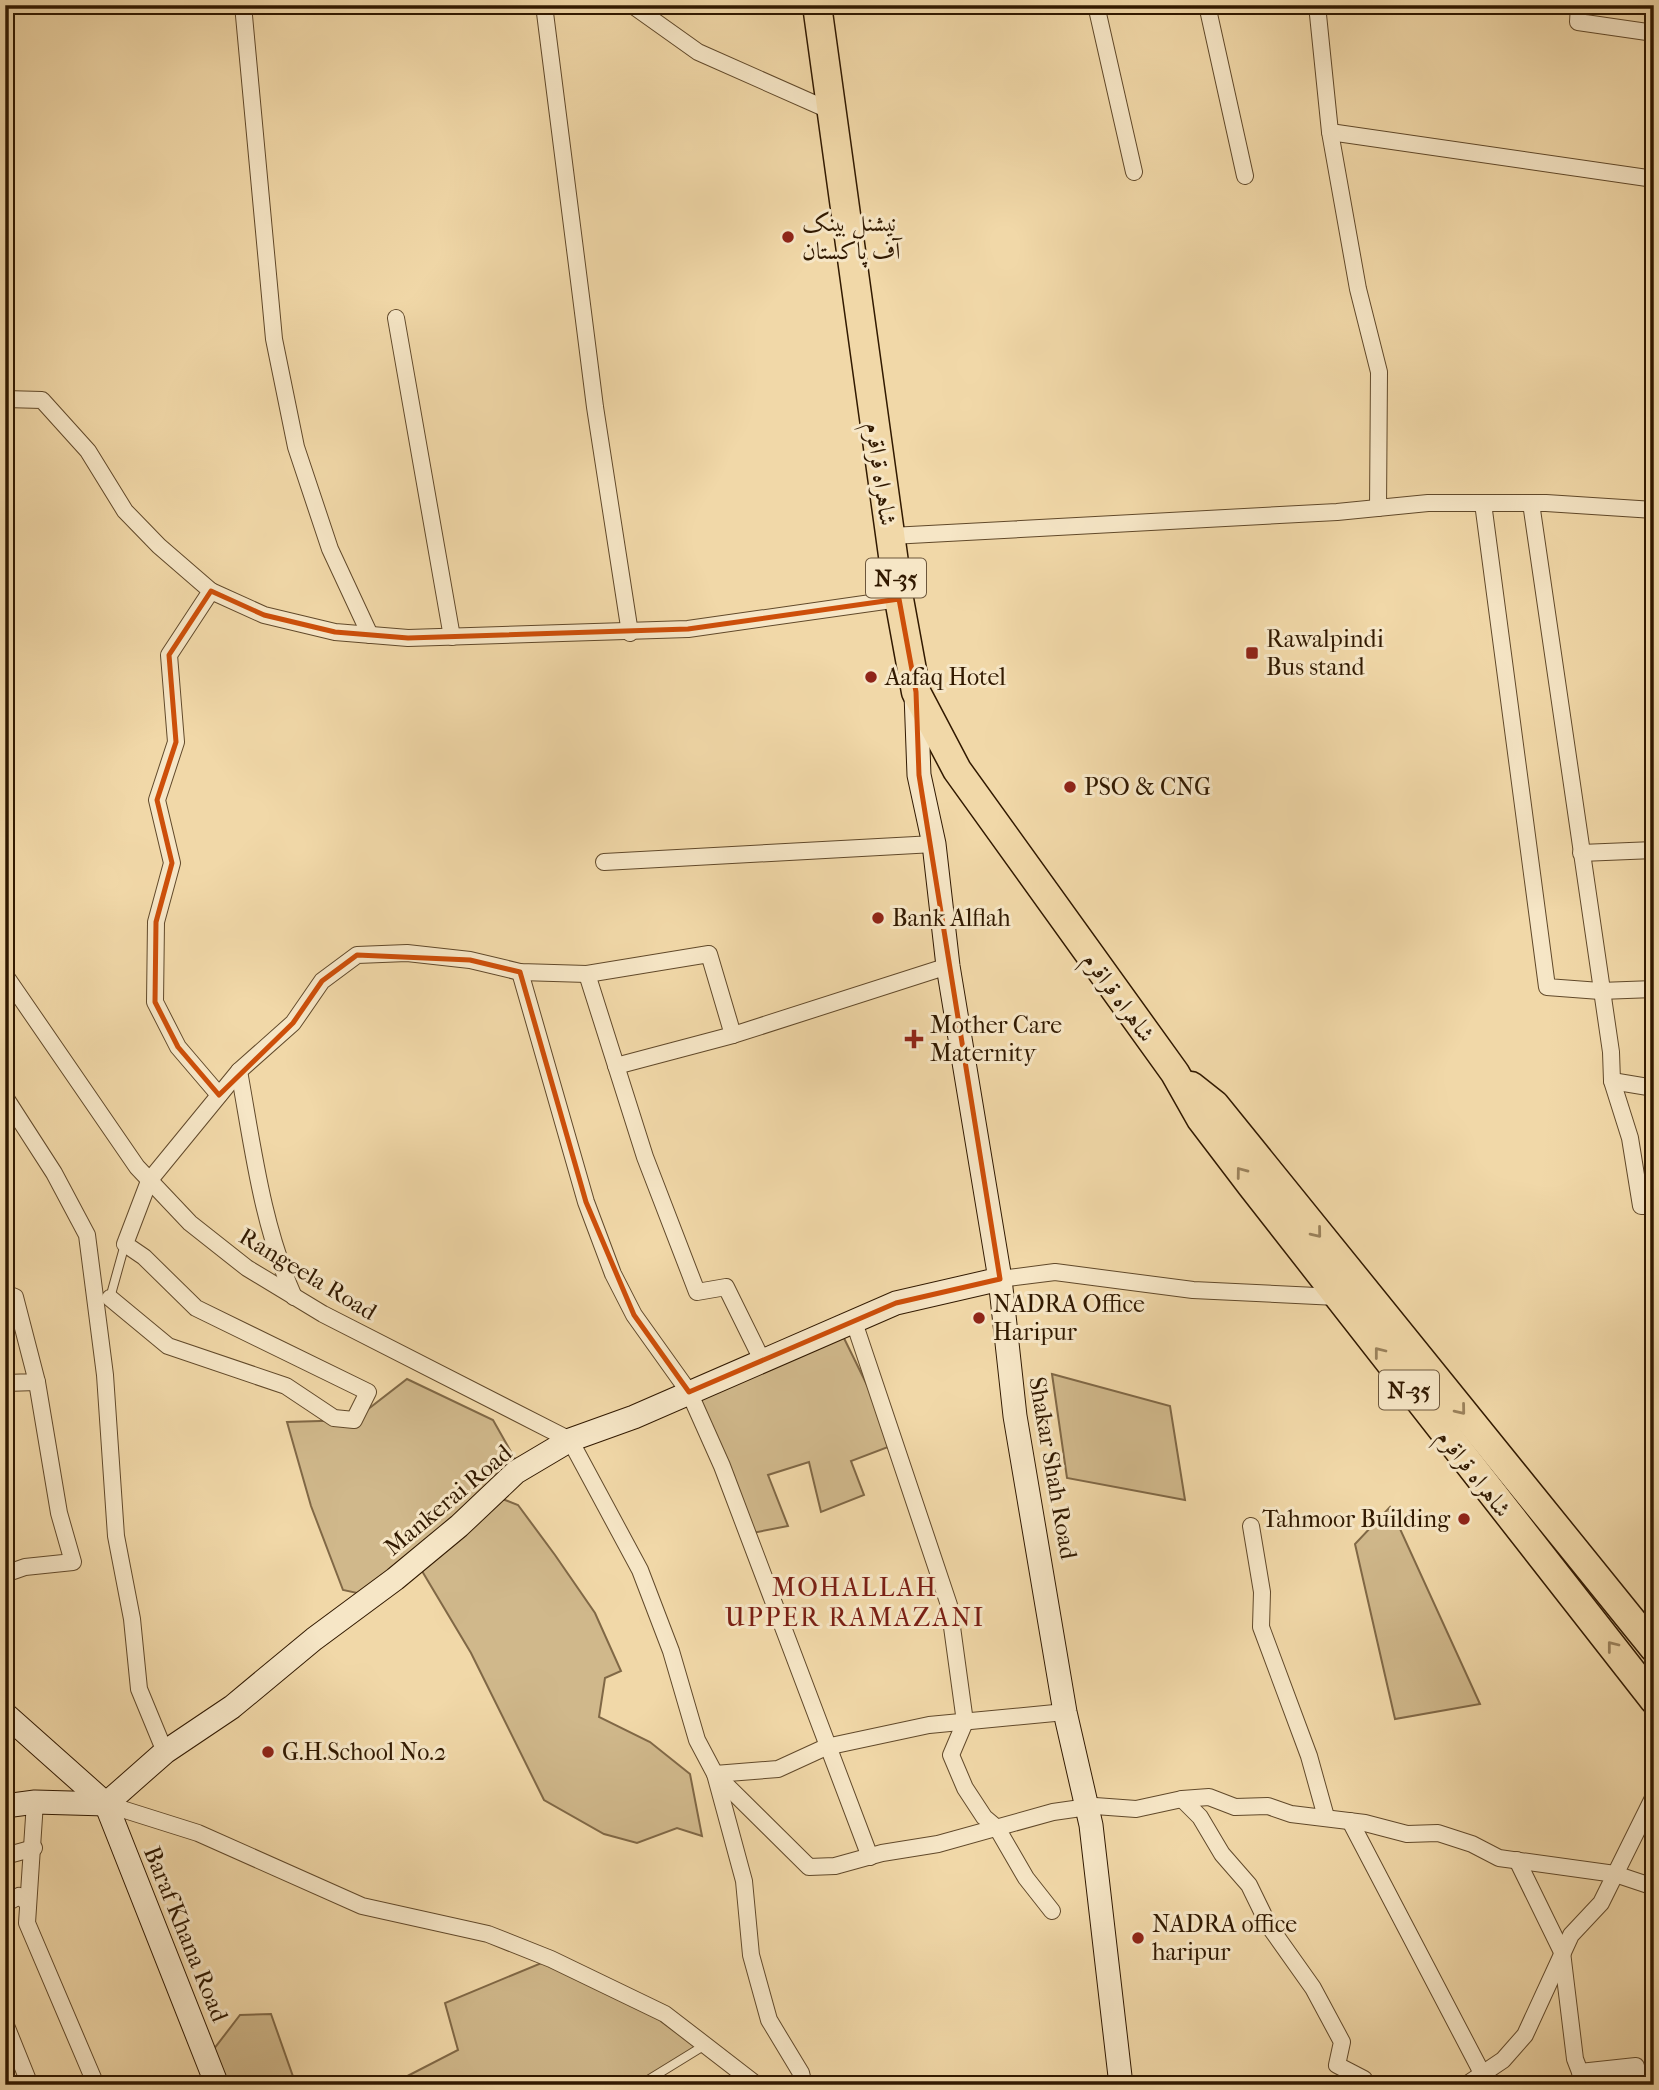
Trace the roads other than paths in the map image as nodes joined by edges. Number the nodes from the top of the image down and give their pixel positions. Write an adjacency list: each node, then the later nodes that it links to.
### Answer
1 (243, 5): 25 (street)
2 (544, 5): 24 (street)
3 (632, 5): 10 (street)
4 (817, 5): 10 (highway, شاہراہ قراقرم / N-35)
5 (1096, 5): 12 (street)
6 (1207, 5): 13 (street)
7 (1317, 5): 11 (street)
8 (1579, 5): 9 (street)
9 (1654, 33)
10 (831, 111): 21 (highway, شاہراہ قراقرم / N-35)
11 (1330, 132): 14 (street); 19 (street)
12 (1134, 172)
13 (1245, 176)
14 (1654, 179)
15 (396, 318): 26 (street)
16 (5, 399): 22 (street)
17 (1483, 503): 18 (street); 19 (street); 37 (street)
18 (1531, 503): 20 (street); 30 (street)
19 (1378, 508): 21 (street)
20 (1654, 510)
21 (891, 536): 23 (highway, شاہراہ قراقرم / N-35)
22 (211, 591): 25 (street); 44 (street)
23 (899, 599): 24 (street); 27 (highway, شاہراہ قراقرم / N-35)
24 (630, 633): 26 (street)
25 (370, 635): 26 (street)
26 (452, 637)
27 (916, 692): 28 (main road, Shakar Shah Road); 41 (highway, شاہراہ قراقرم / N-35)
28 (934, 844): 31 (street); 32 (main road, Shakar Shah Road)
29 (1654, 850): 30 (street)
30 (1581, 853): 37 (street)
31 (604, 862)
32 (948, 966): 38 (street); 49 (main road, Shakar Shah Road)
33 (520, 972): 34 (street); 40 (street); 58 (street)
34 (587, 974): 38 (street); 39 (street)
35 (5, 975): 46 (street, Rangeela Road)
36 (1654, 989): 37 (street)
37 (1600, 991): 42 (street)
38 (733, 1035): 39 (street)
39 (616, 1066): 55 (street)
40 (239, 1071): 44 (street); 51 (street)
41 (1175, 1073): 52 (highway, شاہراہ قراقرم / N-35, one-way to 41); 62 (highway, شاہراہ قراقرم / N-35, one-way to 62)
42 (1612, 1081): 43 (street); 47 (street)
43 (1654, 1088)
44 (219, 1095): 46 (street)
45 (5, 1097): 68 (street)
46 (149, 1181): 48 (street); 51 (street, Rangeela Road)
47 (1654, 1206)
48 (125, 1244): 53 (lane); 53 (street)
49 (1000, 1279): 52 (street); 54 (main road, Mankerai Road); 64 (main road, Shakar Shah Road)
50 (5, 1293): 56 (street)
51 (295, 1297): 59 (street, Rangeela Road)
52 (1337, 1297): 63 (highway, شاہراہ قراقرم / N-35, one-way to 52)
53 (110, 1298)
54 (853, 1319): 55 (main road, Mankerai Road); 66 (street)
55 (762, 1360): 58 (main road, Mankerai Road)
56 (37, 1382): 57 (street); 61 (street)
57 (5, 1383)
58 (689, 1392): 59 (main road, Mankerai Road); 67 (street)
59 (570, 1440): 68 (main road, Mankerai Road); 69 (street)
60 (1251, 1526): 76 (street)
61 (5, 1574)
62 (1654, 1648)
63 (1654, 1700)
64 (1065, 1712): 66 (street); 75 (main road, Shakar Shah Road)
65 (5, 1714): 73 (main road)
66 (965, 1722): 67 (street); 78 (street)
67 (826, 1747): 69 (street); 81 (street)
68 (165, 1752): 73 (main road, Mankerai Road)
69 (715, 1774): 81 (street); 98 (street)
70 (1654, 1796): 83 (street)
71 (1181, 1799): 75 (street); 76 (street); 100 (street)
72 (35, 1802): 73 (main road); 74 (main road); 79 (street)
73 (106, 1804): 90 (street); 95 (main road, Baraf Khana Road)
74 (5, 1806)
75 (1087, 1807): 78 (street); 99 (main road, Shakar Shah Road)
76 (1326, 1817): 77 (street)
77 (1350, 1821): 82 (street); 91 (street)
78 (997, 1828): 81 (street); 87 (street)
79 (34, 1848): 80 (street); 85 (street)
80 (5, 1856)
81 (870, 1857)
82 (1517, 1860): 83 (street); 88 (street)
83 (1615, 1874): 84 (street); 88 (street)
84 (1654, 1887)
85 (28, 1903): 86 (street); 94 (street)
86 (5, 1905)
87 (1052, 1910)
88 (1562, 1952): 91 (street); 92 (street)
89 (5, 2023): 93 (street)
90 (705, 2045): 96 (lane); 97 (street)
91 (1483, 2075): 101 (street)
92 (1583, 2079): 102 (street)
93 (30, 2085)
94 (96, 2085)
95 (217, 2085)
96 (640, 2085)
97 (757, 2085)
98 (804, 2085)
99 (1121, 2085)
100 (1367, 2085)
101 (1466, 2085)
102 (1639, 2085)

